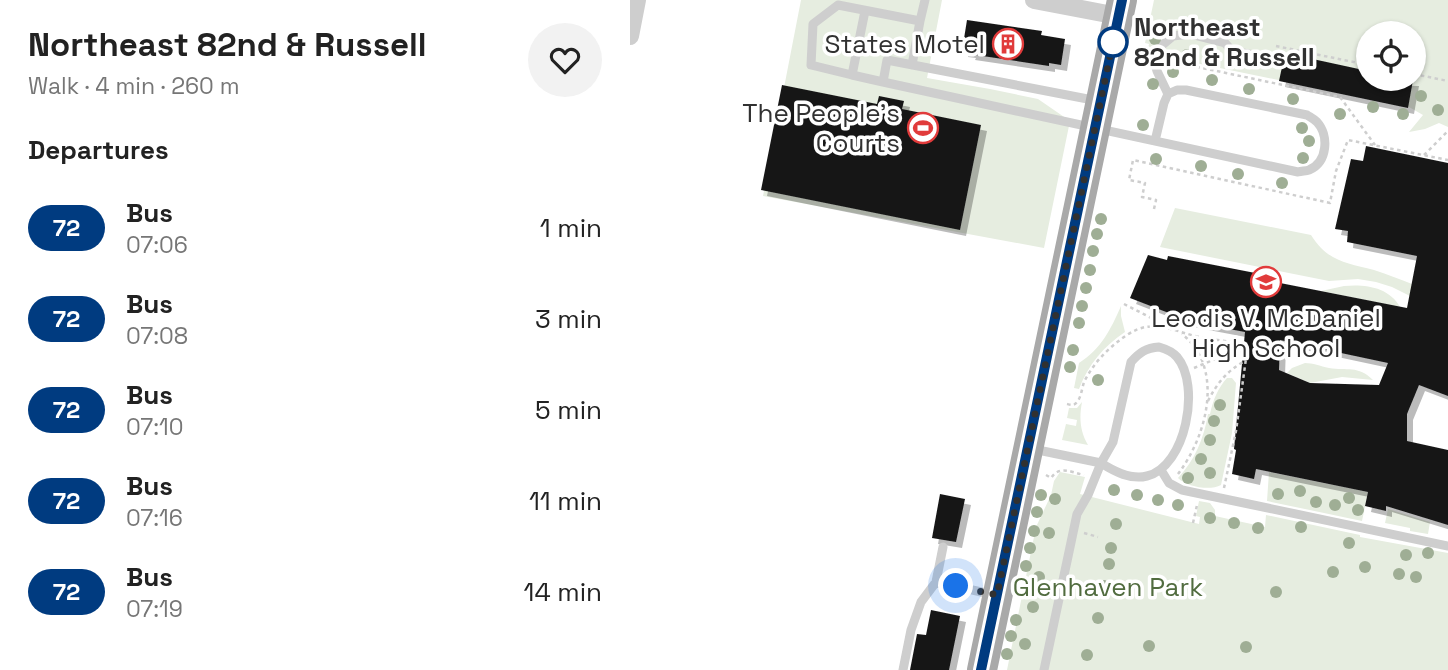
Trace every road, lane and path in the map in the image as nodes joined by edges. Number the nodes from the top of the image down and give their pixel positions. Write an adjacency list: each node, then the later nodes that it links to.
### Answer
1 (637, 0): 7 (street)
2 (925, 0): 6 (lane)
3 (1034, 0): 4 (street)
4 (1120, 8): 19 (main road)
5 (865, 11): 6 (lane); 13 (lane); 13 (lane)
6 (920, 21): 12 (lane)
7 (631, 24)
8 (1275, 46): 11 (path)
9 (1156, 58): 10 (lane); 18 (lane); 22 (path)
10 (1270, 58)
11 (1356, 63)
12 (912, 65): 16 (lane); 19 (lane)
13 (852, 75): 16 (lane)
14 (1426, 77): 15 (path)
15 (1446, 81): 17 (path)
16 (883, 82): 19 (lane)
17 (1448, 87)
18 (1168, 94): 21 (lane); 21 (lane)
19 (1098, 115): 21 (lane); 34 (main road)
20 (1448, 131): 23 (path)
21 (1156, 141)
22 (1375, 145): 23 (path); 25 (path)
23 (1424, 155): 24 (path)
24 (1448, 160)
25 (1154, 209)
26 (1125, 304): 27 (path)
27 (1168, 327)
28 (1179, 331): 31 (path)
29 (1247, 351): 31 (path)
30 (1245, 361): 33 (path)
31 (1203, 364): 32 (path); 33 (path)
32 (1185, 372): 35 (lane); 36 (lane)
33 (1207, 404): 39 (path)
34 (1028, 448): 35 (lane); 45 (main road)
35 (1101, 463): 36 (lane); 38 (lane)
36 (1161, 470): 39 (lane)
37 (1043, 473): 38 (path)
38 (1096, 478): 48 (lane)
39 (1169, 482): 40 (lane)
40 (1199, 494): 41 (path); 43 (lane)
41 (1193, 523)
42 (943, 547): 44 (lane)
43 (1448, 547)
44 (936, 582): 45 (lane); 46 (lane)
45 (997, 595): 47 (main road)
46 (903, 670)
47 (982, 670)
48 (1044, 670)

